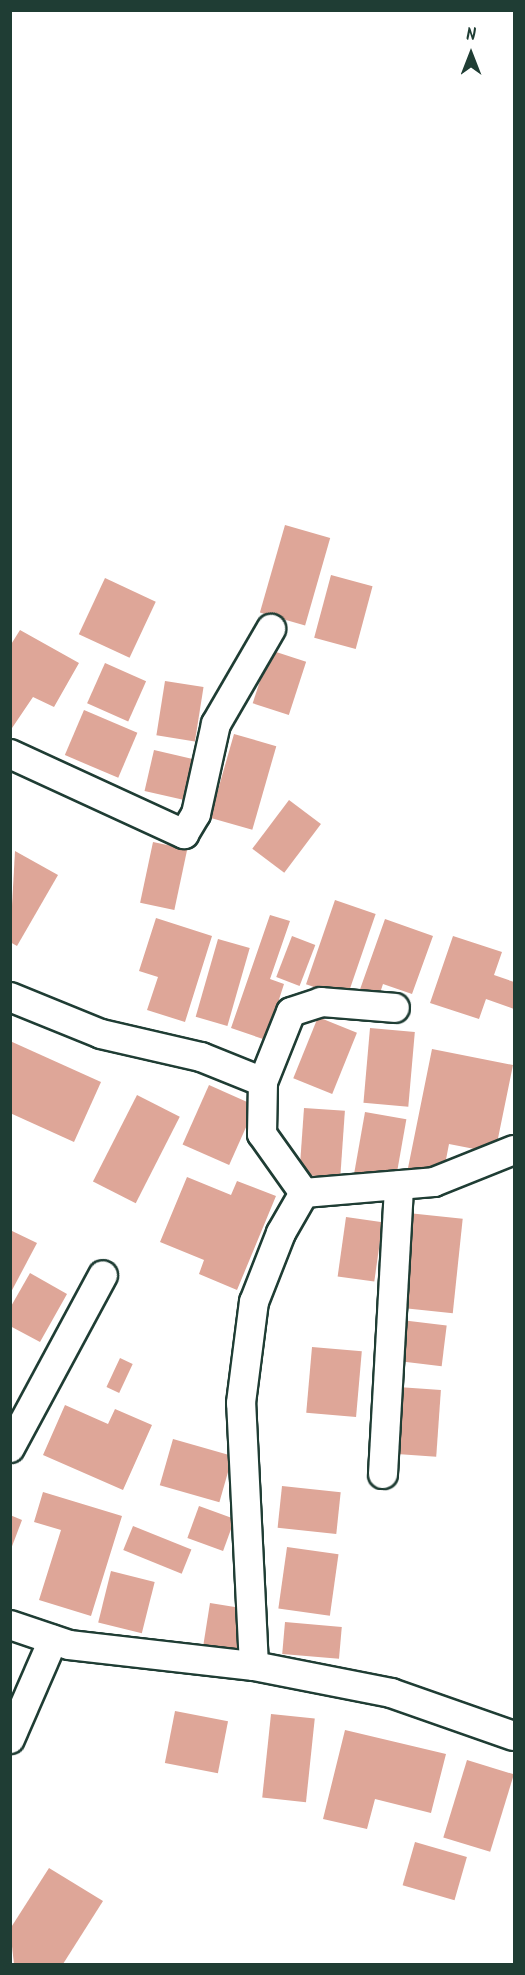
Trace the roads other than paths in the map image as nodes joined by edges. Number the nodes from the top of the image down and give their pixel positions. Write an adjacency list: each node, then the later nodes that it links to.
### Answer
1 (271, 629): 2 (street)
2 (10, 754)
3 (10, 997): 5 (street)
4 (395, 1008): 5 (street)
5 (263, 1082): 8 (street)
6 (514, 1150): 7 (street)
7 (399, 1185): 8 (street); 11 (street)
8 (304, 1193): 14 (street)
9 (103, 1275): 10 (street)
10 (10, 1448)
11 (383, 1474)
12 (10, 1625): 13 (street)
13 (53, 1640): 14 (street); 16 (street)
14 (254, 1666): 15 (street)
15 (514, 1736)
16 (10, 1739)

